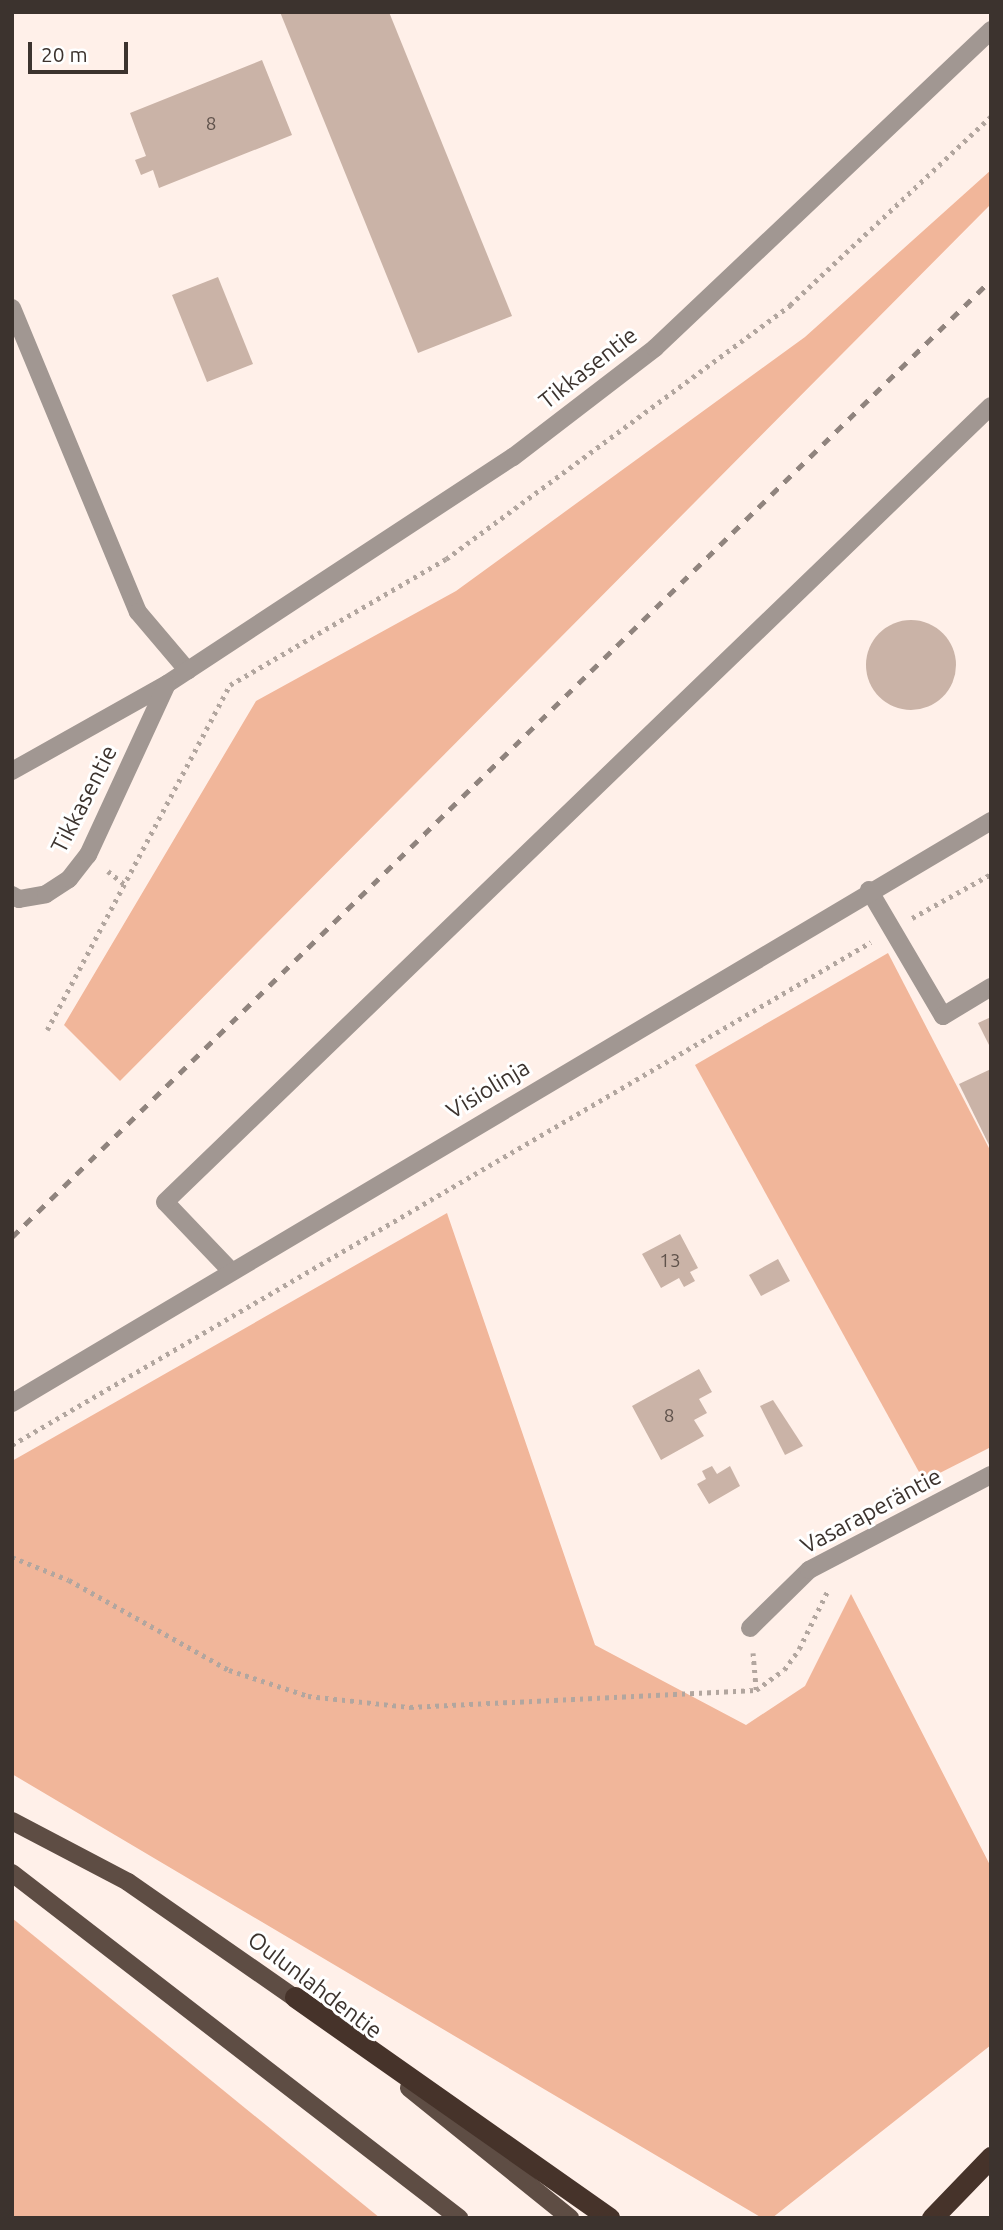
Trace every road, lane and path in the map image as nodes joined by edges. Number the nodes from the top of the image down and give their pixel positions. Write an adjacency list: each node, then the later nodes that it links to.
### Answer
1 (991, 30): 5 (street, Tikkasentie)
2 (991, 116): 14 (path)
3 (12, 308): 5 (street)
4 (991, 406): 15 (street)
5 (188, 671): 6 (street, Tikkasentie)
6 (167, 684): 7 (street, Tikkasentie); 11 (street, Tikkasentie)
7 (12, 771)
8 (991, 821): 10 (street, Visiolinja)
9 (991, 874): 12 (path)
10 (869, 890): 12 (street); 15 (street, Visiolinja)
11 (12, 895)
12 (892, 930): 13 (street); 17 (path)
13 (991, 987)
14 (47, 1030)
15 (232, 1271): 16 (street, Visiolinja)
16 (12, 1403)
17 (12, 1445)
18 (991, 1475): 21 (street, Vasaraperäntie)
19 (12, 1557): 22 (path)
20 (836, 1587): 22 (path)
21 (750, 1628): 22 (path)
22 (756, 1690)
23 (12, 1821): 25 (main road, Oulunlahdentie)
24 (12, 1873): 27 (main road)
25 (295, 1997): 28 (main road, Oulunlahdentie); 29 (highway)
26 (991, 2157): 30 (highway)
27 (458, 2218)
28 (570, 2218)
29 (609, 2218)
30 (932, 2218)

